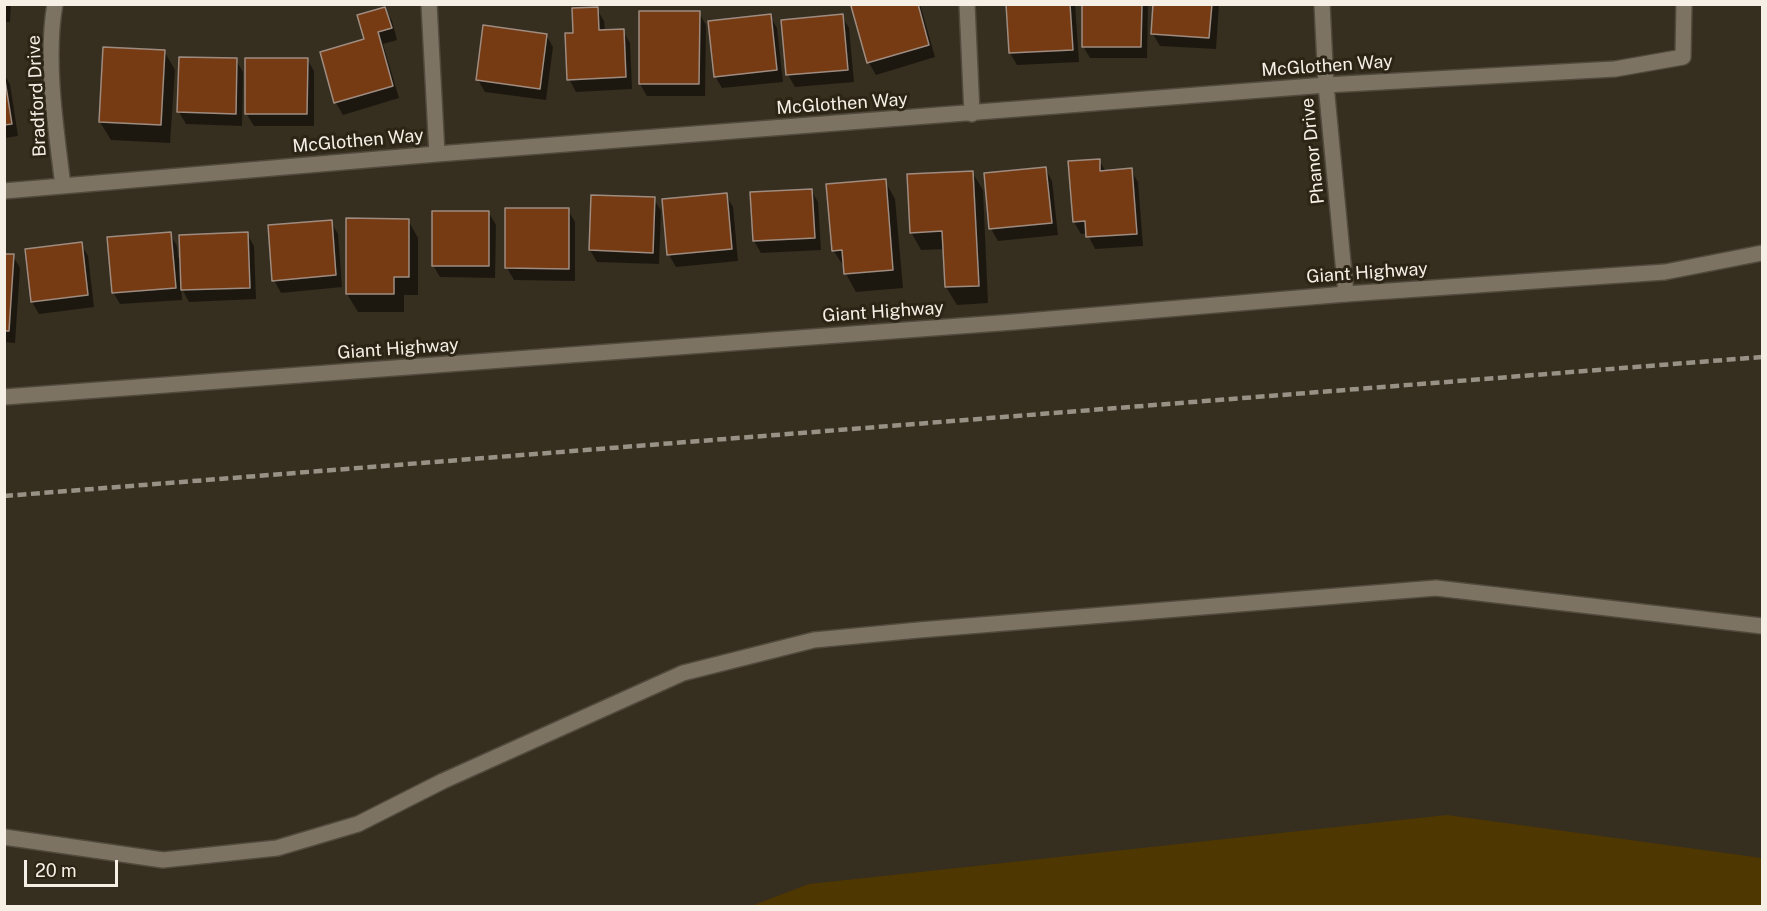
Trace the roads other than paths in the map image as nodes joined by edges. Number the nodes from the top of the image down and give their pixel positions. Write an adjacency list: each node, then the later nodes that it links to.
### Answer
1 (55, 4): 9 (street, Bradford Drive)
2 (429, 4): 8 (street)
3 (967, 4): 7 (street)
4 (1322, 4): 6 (street, Phanor Drive)
5 (1684, 4): 6 (street, McGlothen Way)
6 (1326, 85): 7 (street, McGlothen Way); 12 (street, Phanor Drive)
7 (972, 114): 8 (street, McGlothen Way)
8 (437, 154): 9 (street, McGlothen Way)
9 (63, 186): 10 (street, McGlothen Way)
10 (4, 191)
11 (1762, 253): 12 (street, Giant Highway)
12 (1346, 294): 13 (street, Giant Highway)
13 (4, 397)
14 (1762, 626): 15 (street)
15 (4, 837)

